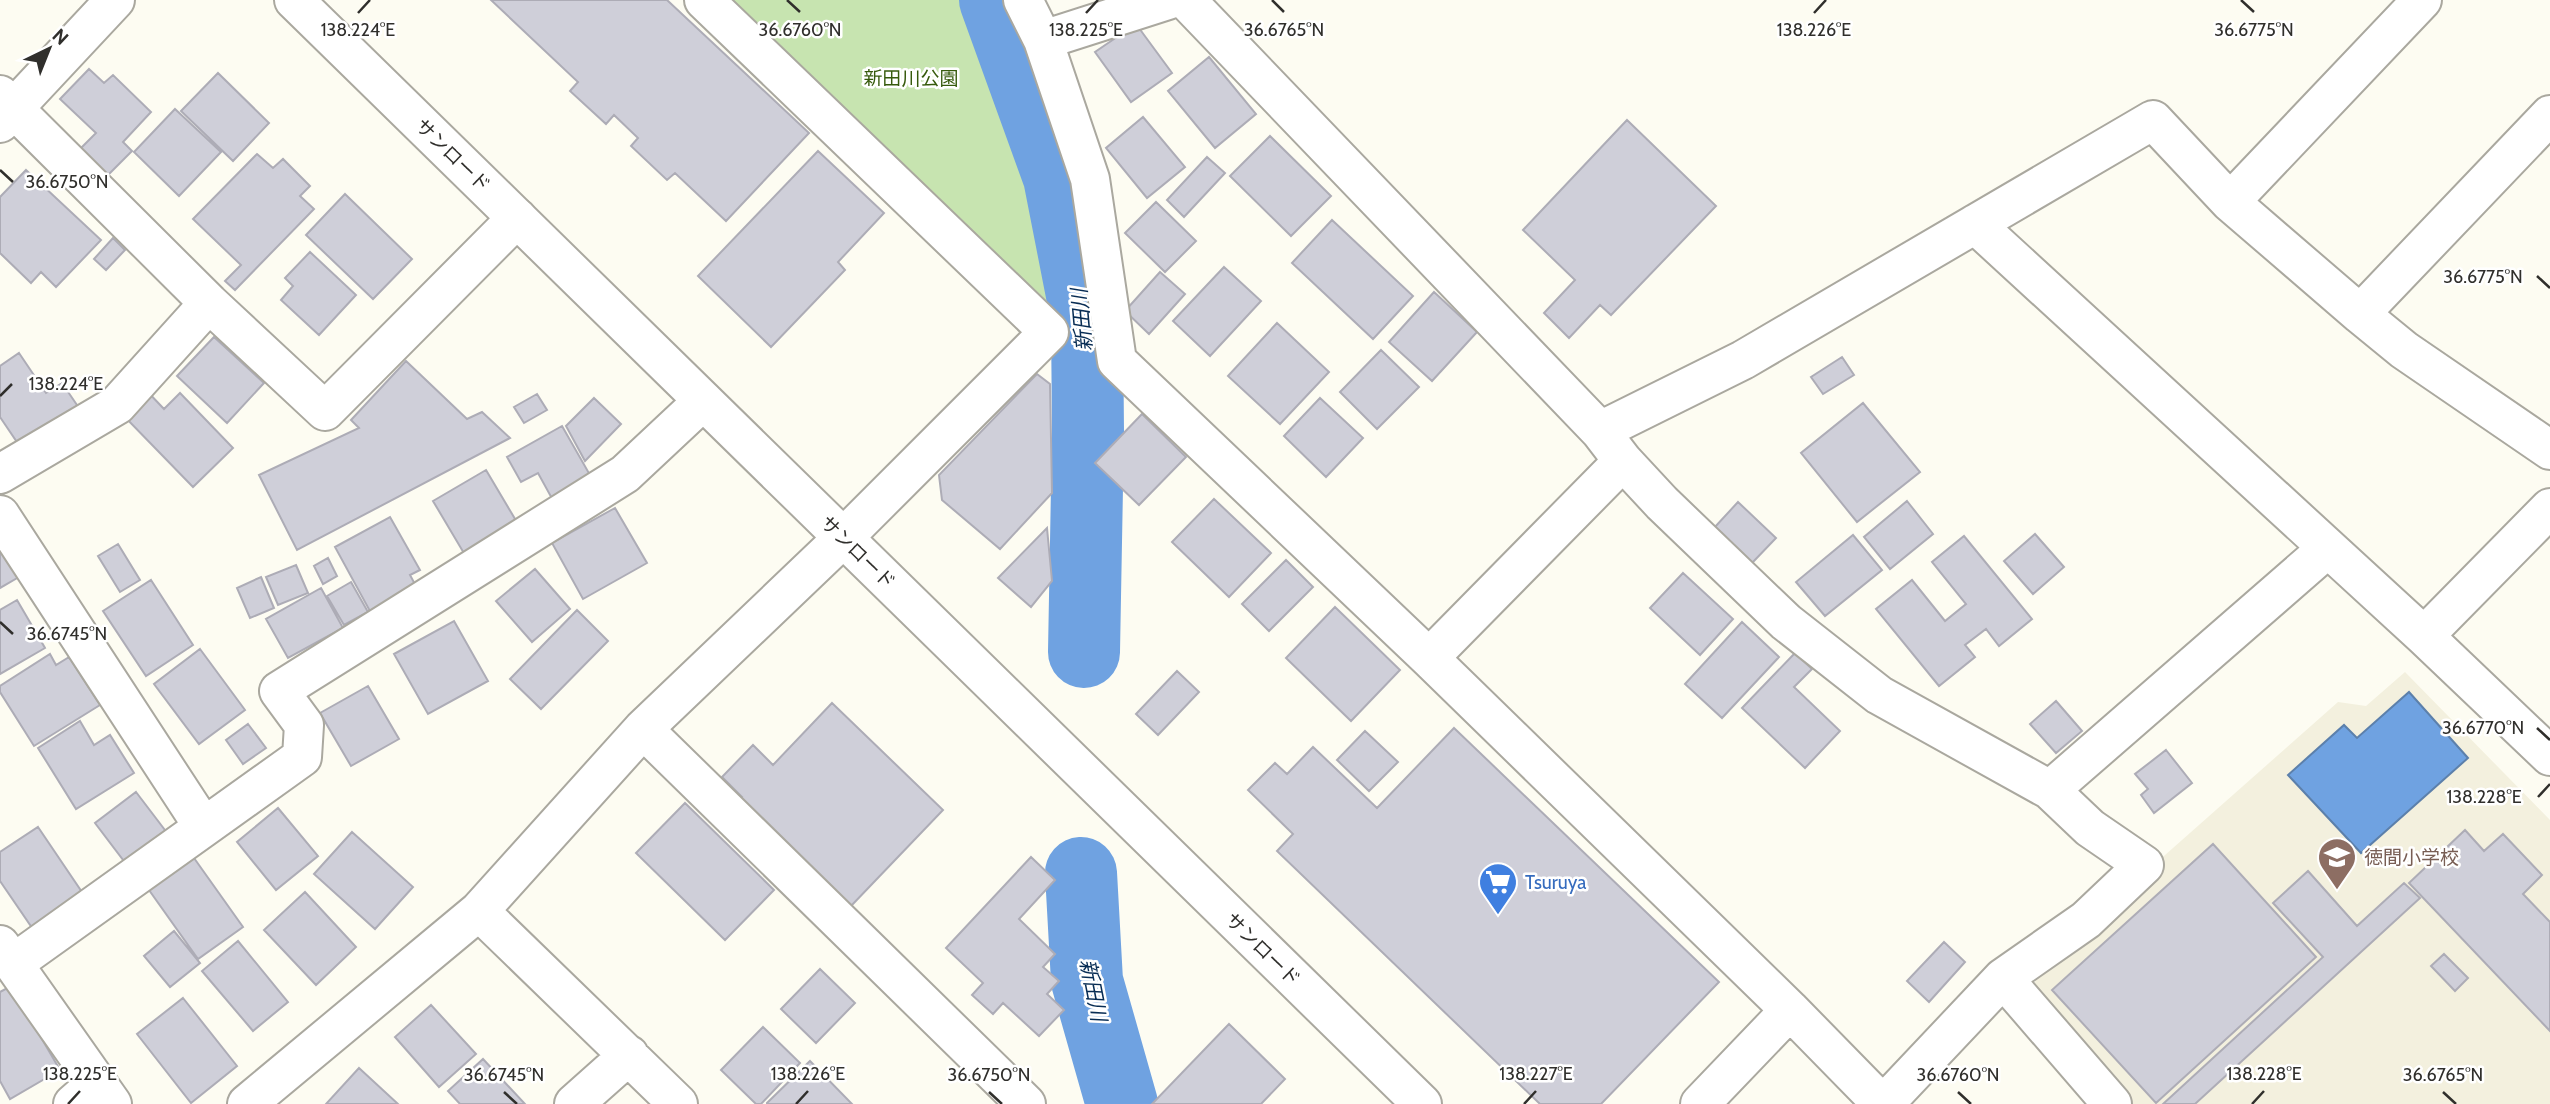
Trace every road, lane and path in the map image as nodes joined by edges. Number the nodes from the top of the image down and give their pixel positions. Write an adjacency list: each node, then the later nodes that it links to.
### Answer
1 (115, 0): 9 (street)
2 (294, 0): 12 (street, サンロード)
3 (704, 0): 23 (street)
4 (1023, 0): 8 (street)
5 (1168, 0): 8 (street)
6 (1186, 0): 17 (street)
7 (2422, 0): 11 (street)
8 (1043, 40): 26 (street)
9 (5, 109): 14 (street)
10 (2550, 115): 15 (street)
11 (2230, 202): 13 (street); 15 (street)
12 (517, 218): 14 (street); 16 (street, サンロード)
13 (1975, 224): 17 (street); 24 (street)
14 (209, 303): 20 (street)
15 (2360, 314): 18 (street)
16 (703, 401): 23 (street, サンロード); 30 (street)
17 (1600, 431): 19 (street)
18 (2550, 450)
19 (1623, 461): 26 (street); 29 (street)
20 (0, 474)
21 (2550, 508): 25 (street)
22 (0, 515): 30 (street)
23 (843, 538): 27 (street); 41 (street, サンロード)
24 (2329, 548): 25 (street); 29 (street)
25 (2424, 636): 28 (street)
26 (1429, 658): 34 (street)
27 (643, 729): 31 (street); 40 (street)
28 (2550, 756)
29 (2050, 790): 33 (street)
30 (203, 826): 32 (street)
31 (479, 911): 35 (street); 37 (street)
32 (7, 954): 36 (street)
33 (2003, 978): 43 (street); 44 (street)
34 (1790, 1010): 42 (street); 43 (street)
35 (629, 1055): 38 (street); 39 (street)
36 (94, 1097)
37 (247, 1104)
38 (574, 1104)
39 (678, 1104)
40 (1026, 1104)
41 (1422, 1104)
42 (1700, 1104)
43 (1883, 1104)
44 (2112, 1104)

